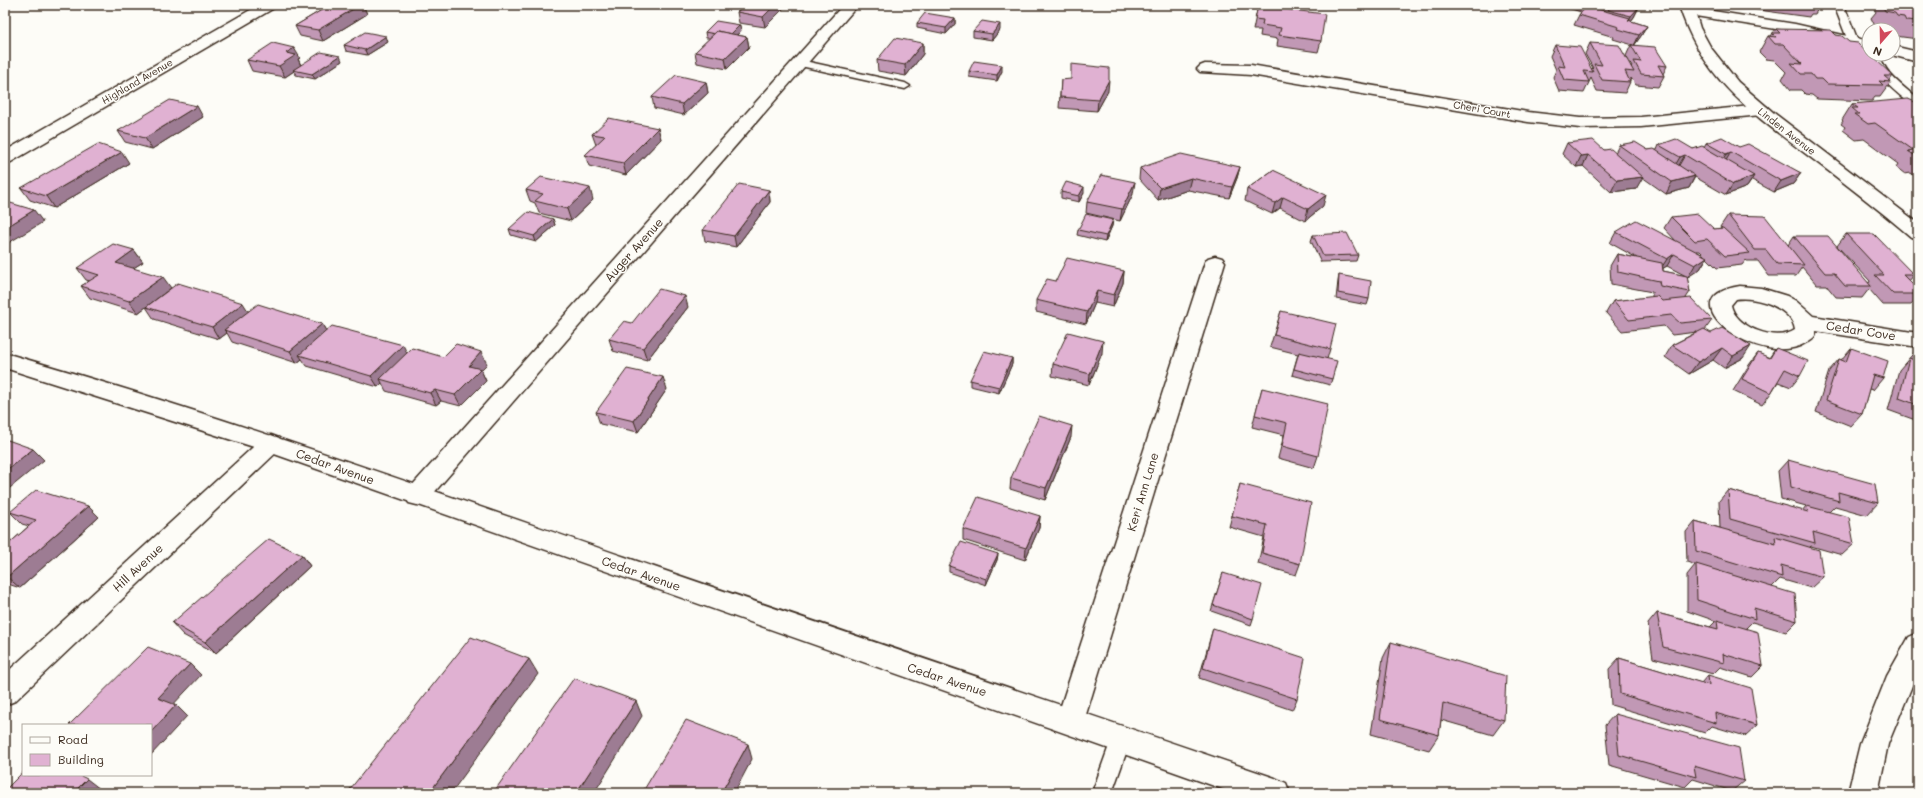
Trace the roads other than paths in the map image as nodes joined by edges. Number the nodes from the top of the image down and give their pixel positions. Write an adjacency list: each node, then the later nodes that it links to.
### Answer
1 (269, 5): 15 (street, Highland Avenue)
2 (851, 5): 10 (street, Auger Avenue)
3 (1839, 5): 5 (lane)
4 (1687, 8): 5 (street); 14 (street, Linden Avenue)
5 (1853, 41): 6 (street)
6 (1861, 43)
7 (1901, 53): 8 (street)
8 (1918, 57)
9 (1877, 62): 13 (lane)
10 (800, 63): 12 (lane); 22 (street, Auger Avenue)
11 (1205, 69): 14 (street, Cheri Court)
12 (905, 86)
13 (1918, 105)
14 (1761, 110): 16 (street, Linden Avenue)
15 (5, 158)
16 (1918, 233)
17 (1215, 262): 25 (street, Keri Ann Lane)
18 (1804, 321): 19 (street, Cedar Cove)
19 (1918, 340)
20 (5, 360): 21 (street, Cedar Avenue)
21 (271, 444): 22 (street, Cedar Avenue); 24 (street, Hill Avenue)
22 (417, 496): 25 (street, Cedar Avenue)
23 (1918, 645): 29 (street)
24 (5, 692)
25 (1070, 721): 26 (street, Cedar Avenue)
26 (1120, 739): 27 (lane); 28 (street, Cedar Avenue)
27 (1102, 793)
28 (1275, 793)
29 (1863, 793)

